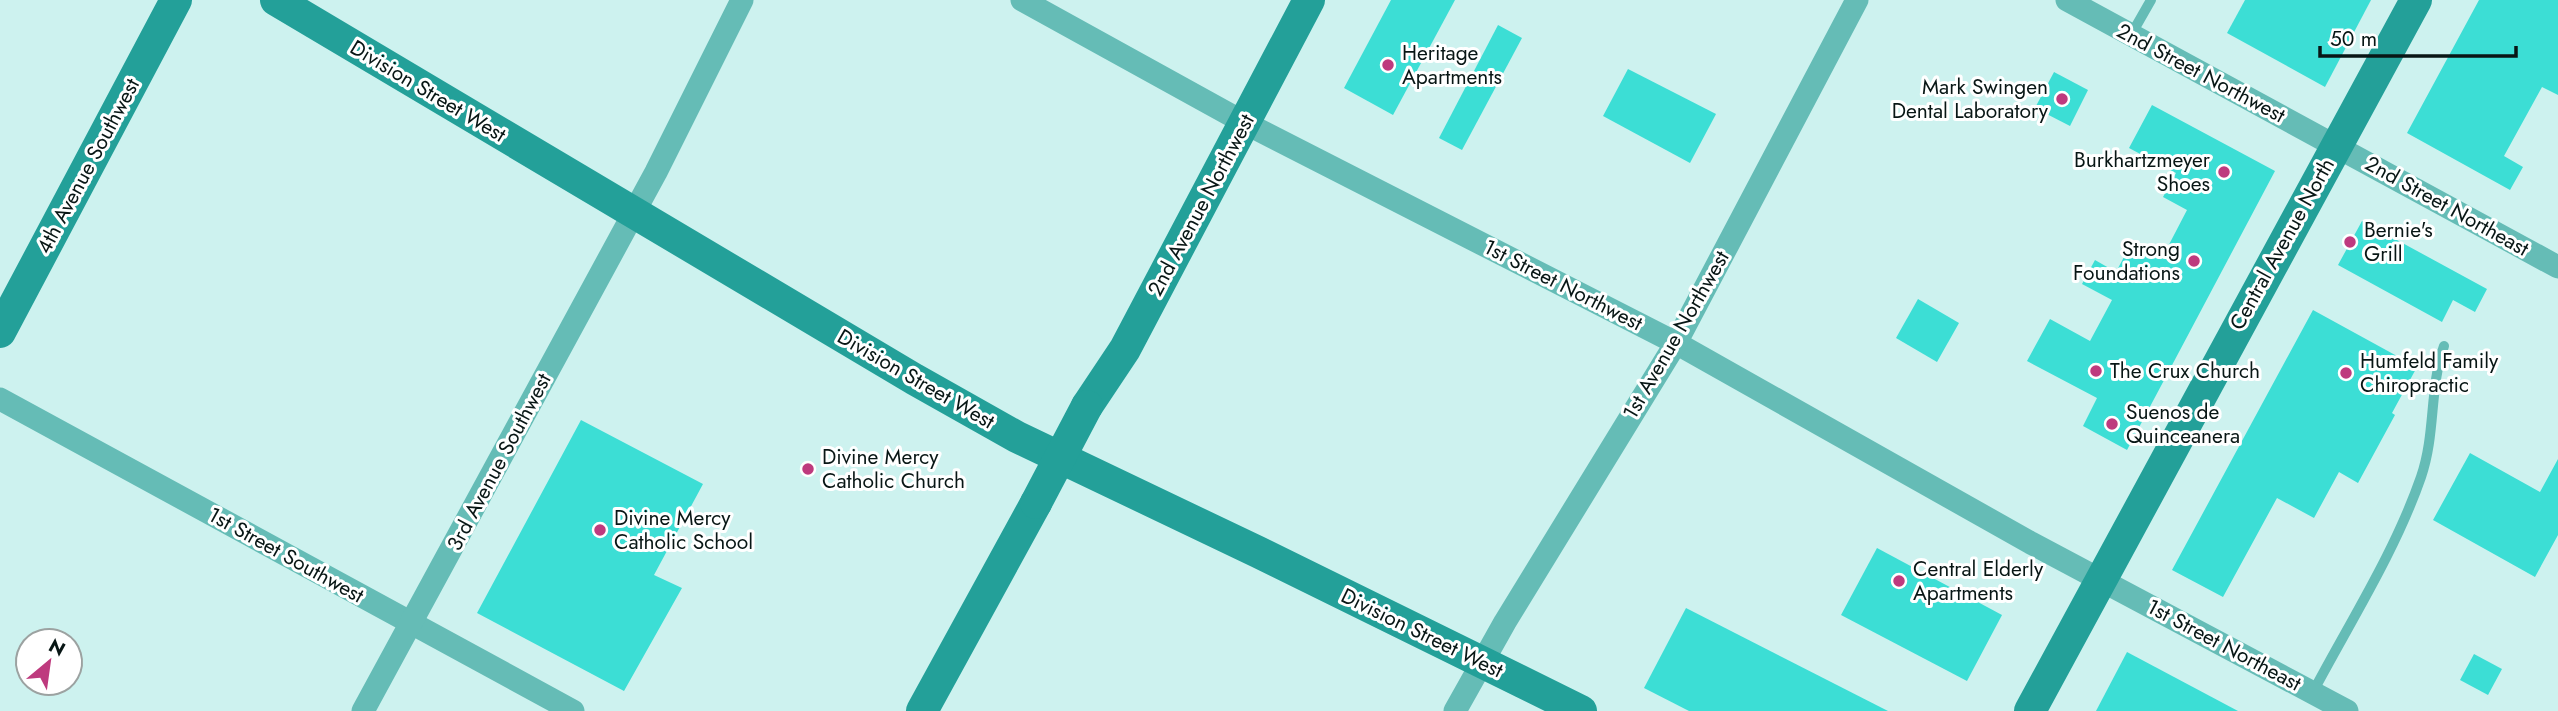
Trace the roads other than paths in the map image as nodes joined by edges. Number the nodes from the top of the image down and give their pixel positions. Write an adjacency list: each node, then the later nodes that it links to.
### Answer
1 (176, 0): 15 (street, 4th Avenue Southwest)
2 (276, 0): 13 (street, Division Street West)
3 (742, 0): 13 (street, 3rd Avenue Southwest)
4 (1022, 0): 11 (street, 1st Street Northwest)
5 (1309, 0): 11 (street, 2nd Avenue Northwest)
6 (1857, 0): 16 (street, 1st Avenue Northwest)
7 (2067, 0): 10 (street, 2nd Street Northwest)
8 (2151, 0): 10 (lane)
9 (2416, 0): 12 (street, Central Avenue North)
10 (2131, 35): 12 (street, 2nd Street Northwest)
11 (1245, 123): 16 (street, 1st Street Northwest); 25 (street, 2nd Avenue Northwest, bridge)
12 (2336, 146): 14 (street, 2nd Street Northeast); 19 (street, Central Avenue North)
13 (634, 213): 20 (street, 3rd Avenue Southwest); 21 (street, Division Street West)
14 (2558, 267)
15 (0, 332)
16 (1676, 343): 19 (street, 1st Street Northwest); 21 (street, 1st Avenue Northwest)
17 (2444, 346): 22 (lane)
18 (0, 399): 20 (street, 1st Street Southwest)
19 (2100, 580): 22 (street, 1st Street Northeast); 28 (street, Central Avenue North)
20 (411, 624): 23 (street, 3rd Avenue Southwest); 24 (street, 1st Street Southwest)
21 (1483, 663): 26 (street, 1st Avenue Northwest); 27 (street, Division Street West)
22 (2313, 692): 29 (street, 1st Street Northeast)
23 (363, 711)
24 (572, 711)
25 (922, 711)
26 (1455, 711)
27 (1581, 711)
28 (2030, 711)
29 (2347, 711)

